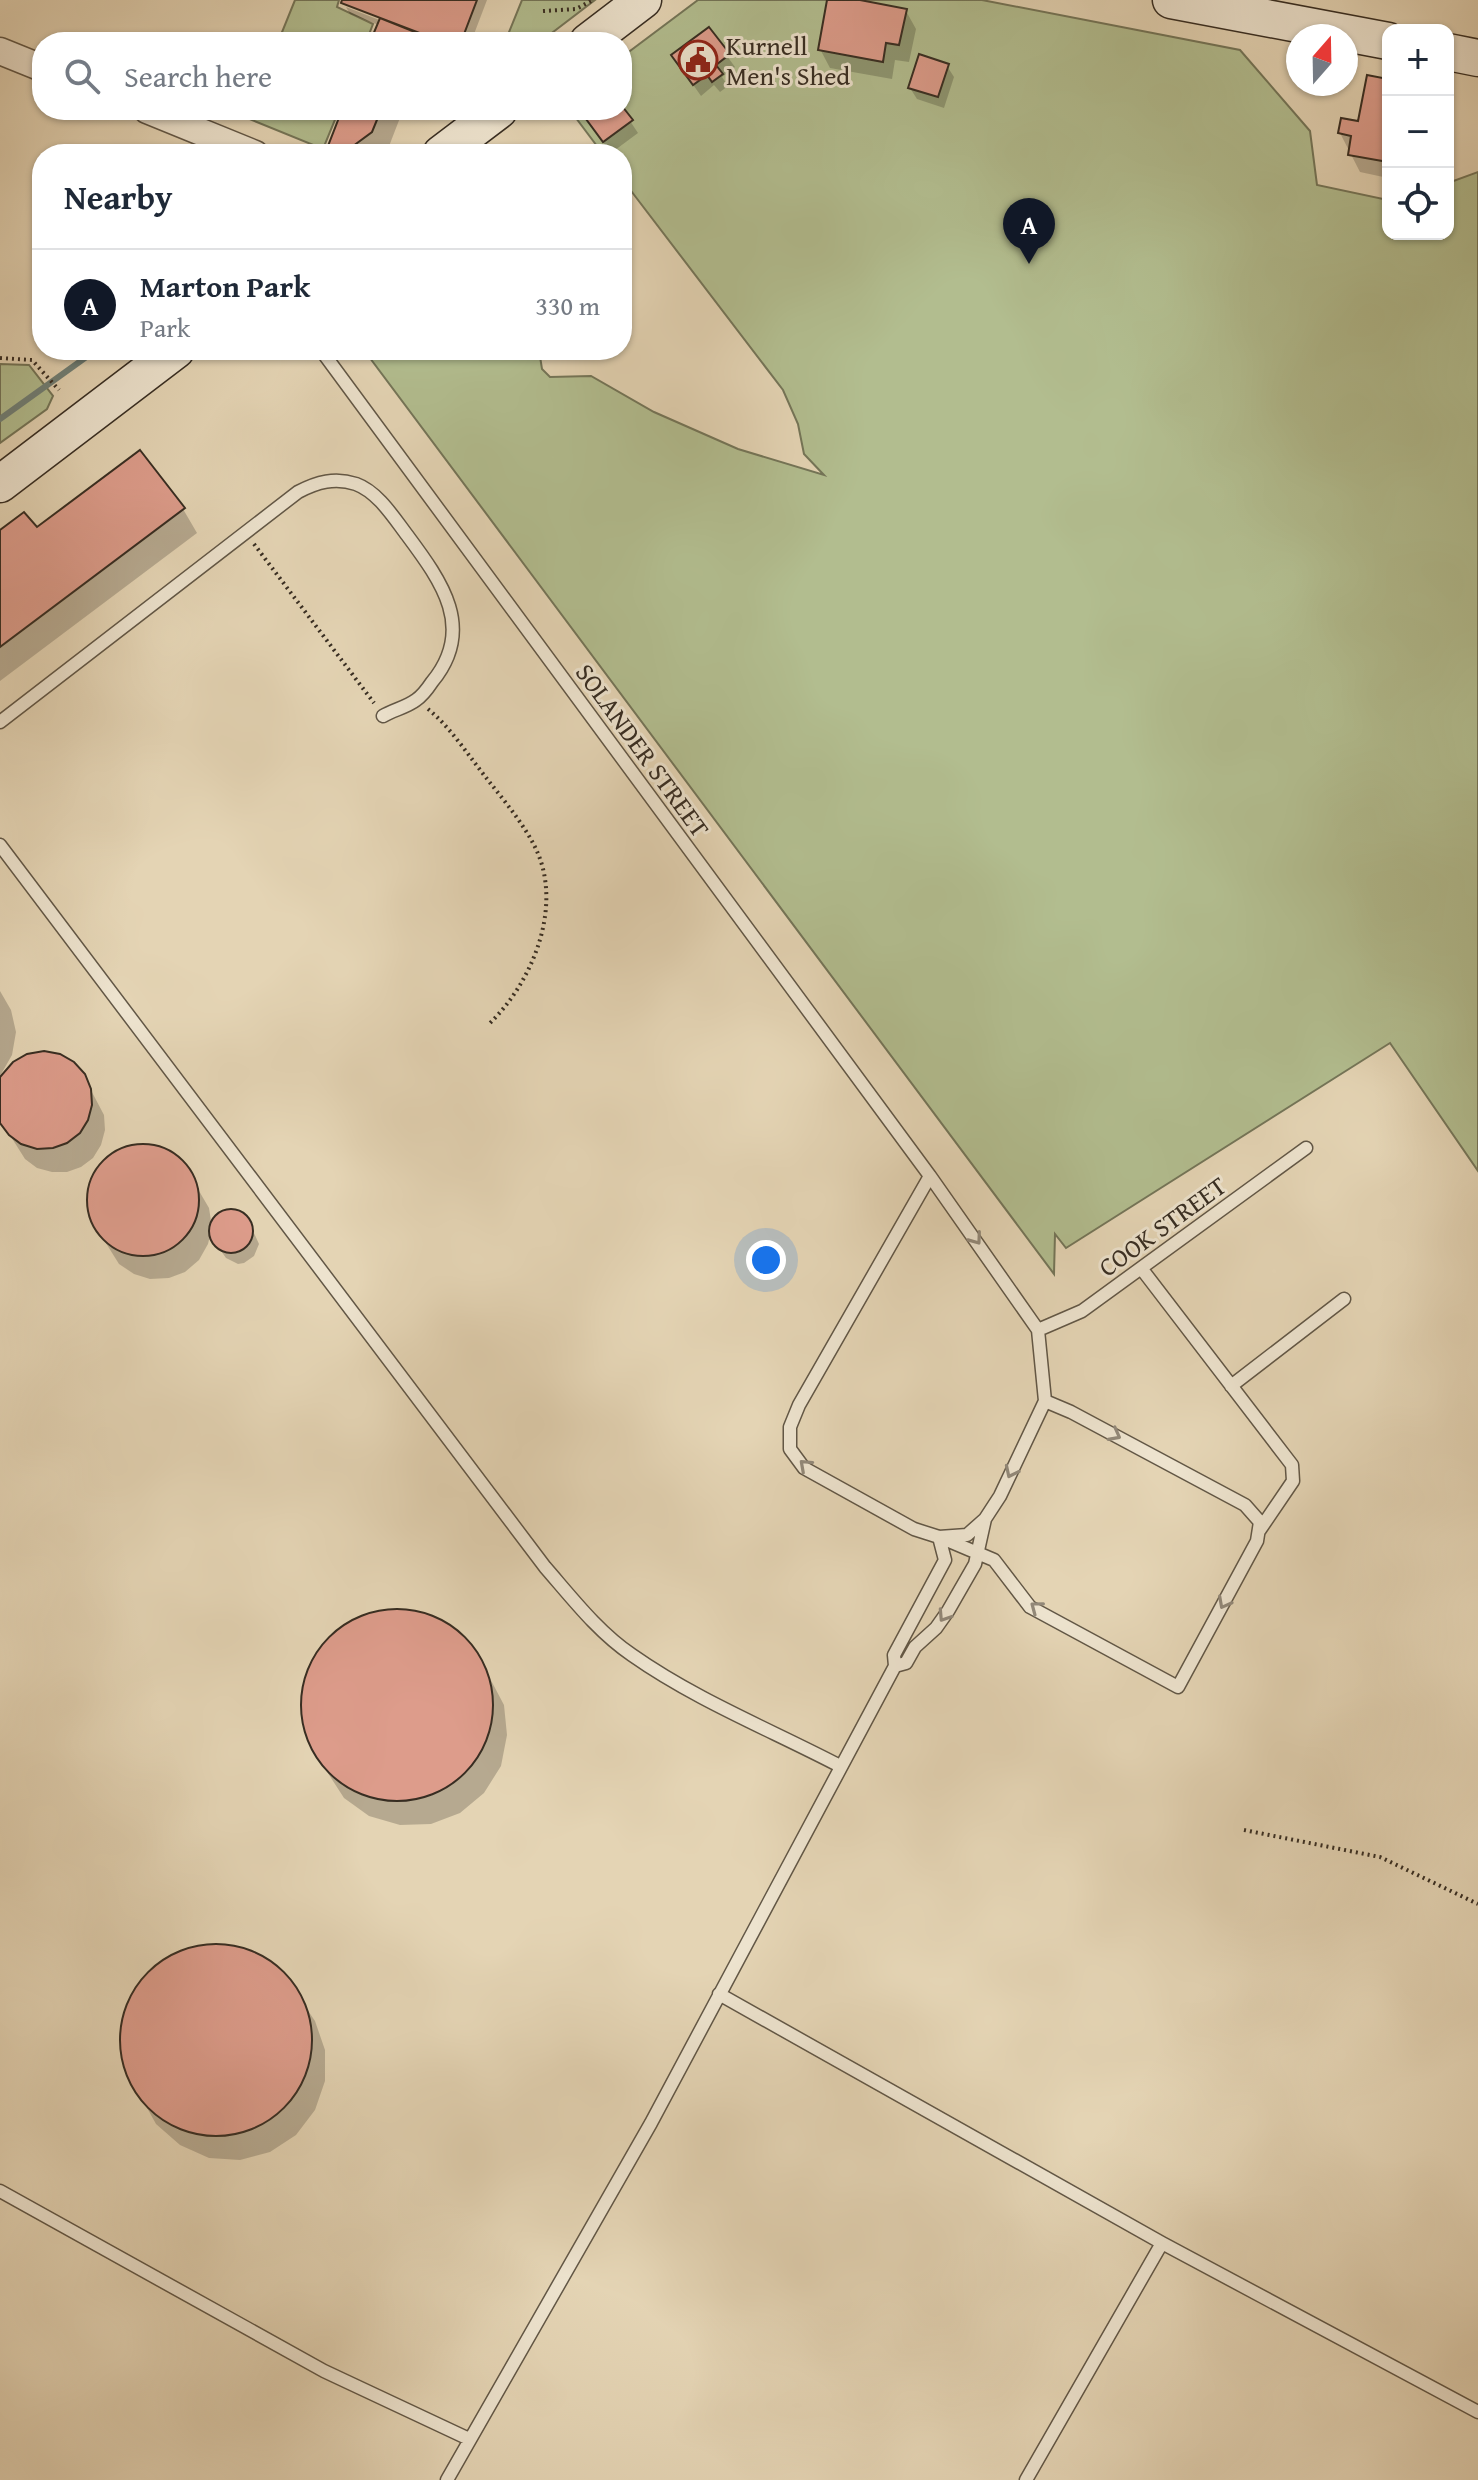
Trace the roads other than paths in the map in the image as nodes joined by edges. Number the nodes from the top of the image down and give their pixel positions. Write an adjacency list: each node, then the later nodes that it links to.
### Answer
1 (643, 0): 3 (main road)
2 (1171, 0): 4 (main road)
3 (601, 32)
4 (1382, 40)
5 (0, 51): 8 (street)
6 (1454, 53): 7 (main road)
7 (1478, 58)
8 (32, 64)
9 (172, 120): 11 (street)
10 (486, 120): 12 (main road)
11 (230, 144)
12 (454, 144)
13 (163, 360): 15 (main road)
14 (328, 360): 20 (lane, SOLANDER STREET)
15 (0, 484)
16 (383, 716): 17 (lane)
17 (0, 722)
18 (0, 845): 31 (lane)
19 (1306, 1148): 21 (lane, COOK STREET)
20 (930, 1176): 23 (lane, SOLANDER STREET, one-way to 23); 28 (lane, one-way to 20)
21 (1141, 1268): 23 (lane, COOK STREET); 24 (lane)
22 (1344, 1299): 24 (lane)
23 (1038, 1330): 25 (lane, SOLANDER STREET)
24 (1231, 1386): 27 (lane)
25 (1045, 1401): 26 (lane, one-way to 26); 27 (lane, one-way to 27)
26 (985, 1519): 28 (lane); 29 (lane)
27 (1259, 1532): 29 (lane, one-way to 29)
28 (939, 1537): 29 (lane); 30 (lane)
29 (977, 1553): 30 (lane, one-way to 30)
30 (895, 1666): 31 (lane)
31 (840, 1766): 32 (lane)
32 (719, 1994): 34 (lane); 36 (lane)
33 (0, 2191): 36 (lane)
34 (1162, 2243): 35 (lane); 38 (lane)
35 (1478, 2412)
36 (469, 2439): 37 (lane)
37 (447, 2480)
38 (1026, 2480)

